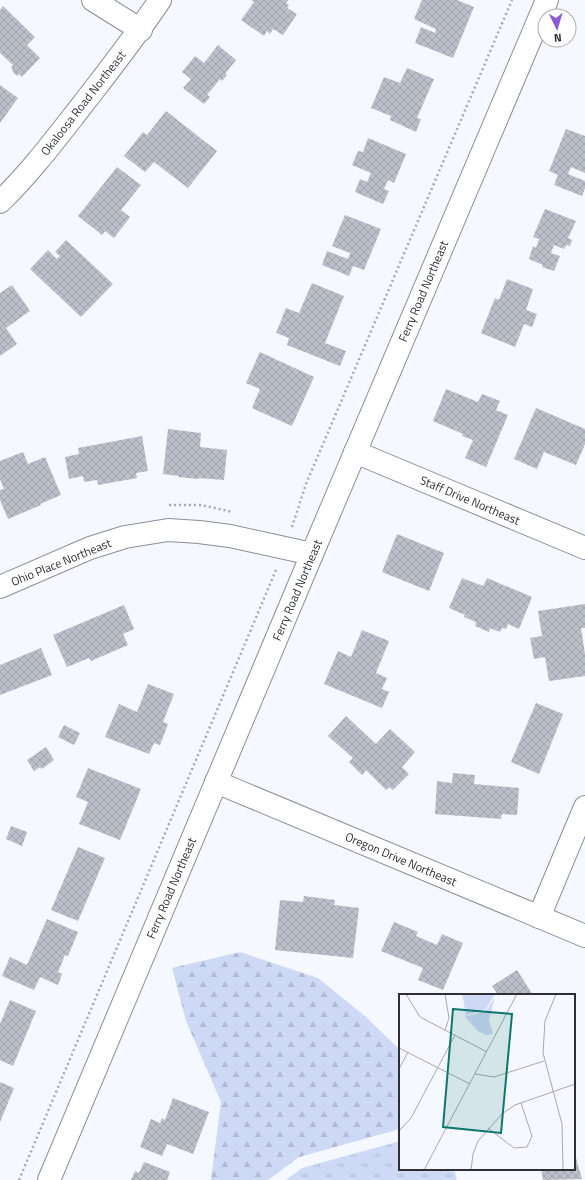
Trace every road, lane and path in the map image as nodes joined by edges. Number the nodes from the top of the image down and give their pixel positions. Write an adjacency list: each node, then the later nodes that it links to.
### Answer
1 (93, 0): 5 (street)
2 (160, 0): 5 (street, Okaloosa Road Northeast)
3 (512, 0): 8 (path)
4 (547, 0): 7 (street, Ferry Road Northeast)
5 (141, 30): 6 (street, Okaloosa Road Northeast)
6 (0, 202)
7 (355, 452): 9 (street, Staff Drive Northeast); 10 (street, Ferry Road Northeast)
8 (285, 548): 10 (street, Ohio Place Northeast); 11 (street, Ohio Place Northeast); 16 (path)
9 (585, 548)
10 (312, 554): 12 (street, Ferry Road Northeast)
11 (0, 587)
12 (216, 782): 14 (street, Oregon Drive Northeast); 17 (street, Ferry Road Northeast)
13 (585, 807): 14 (street)
14 (539, 917): 15 (street, Oregon Drive Northeast)
15 (585, 936)
16 (20, 1180)
17 (49, 1180)

